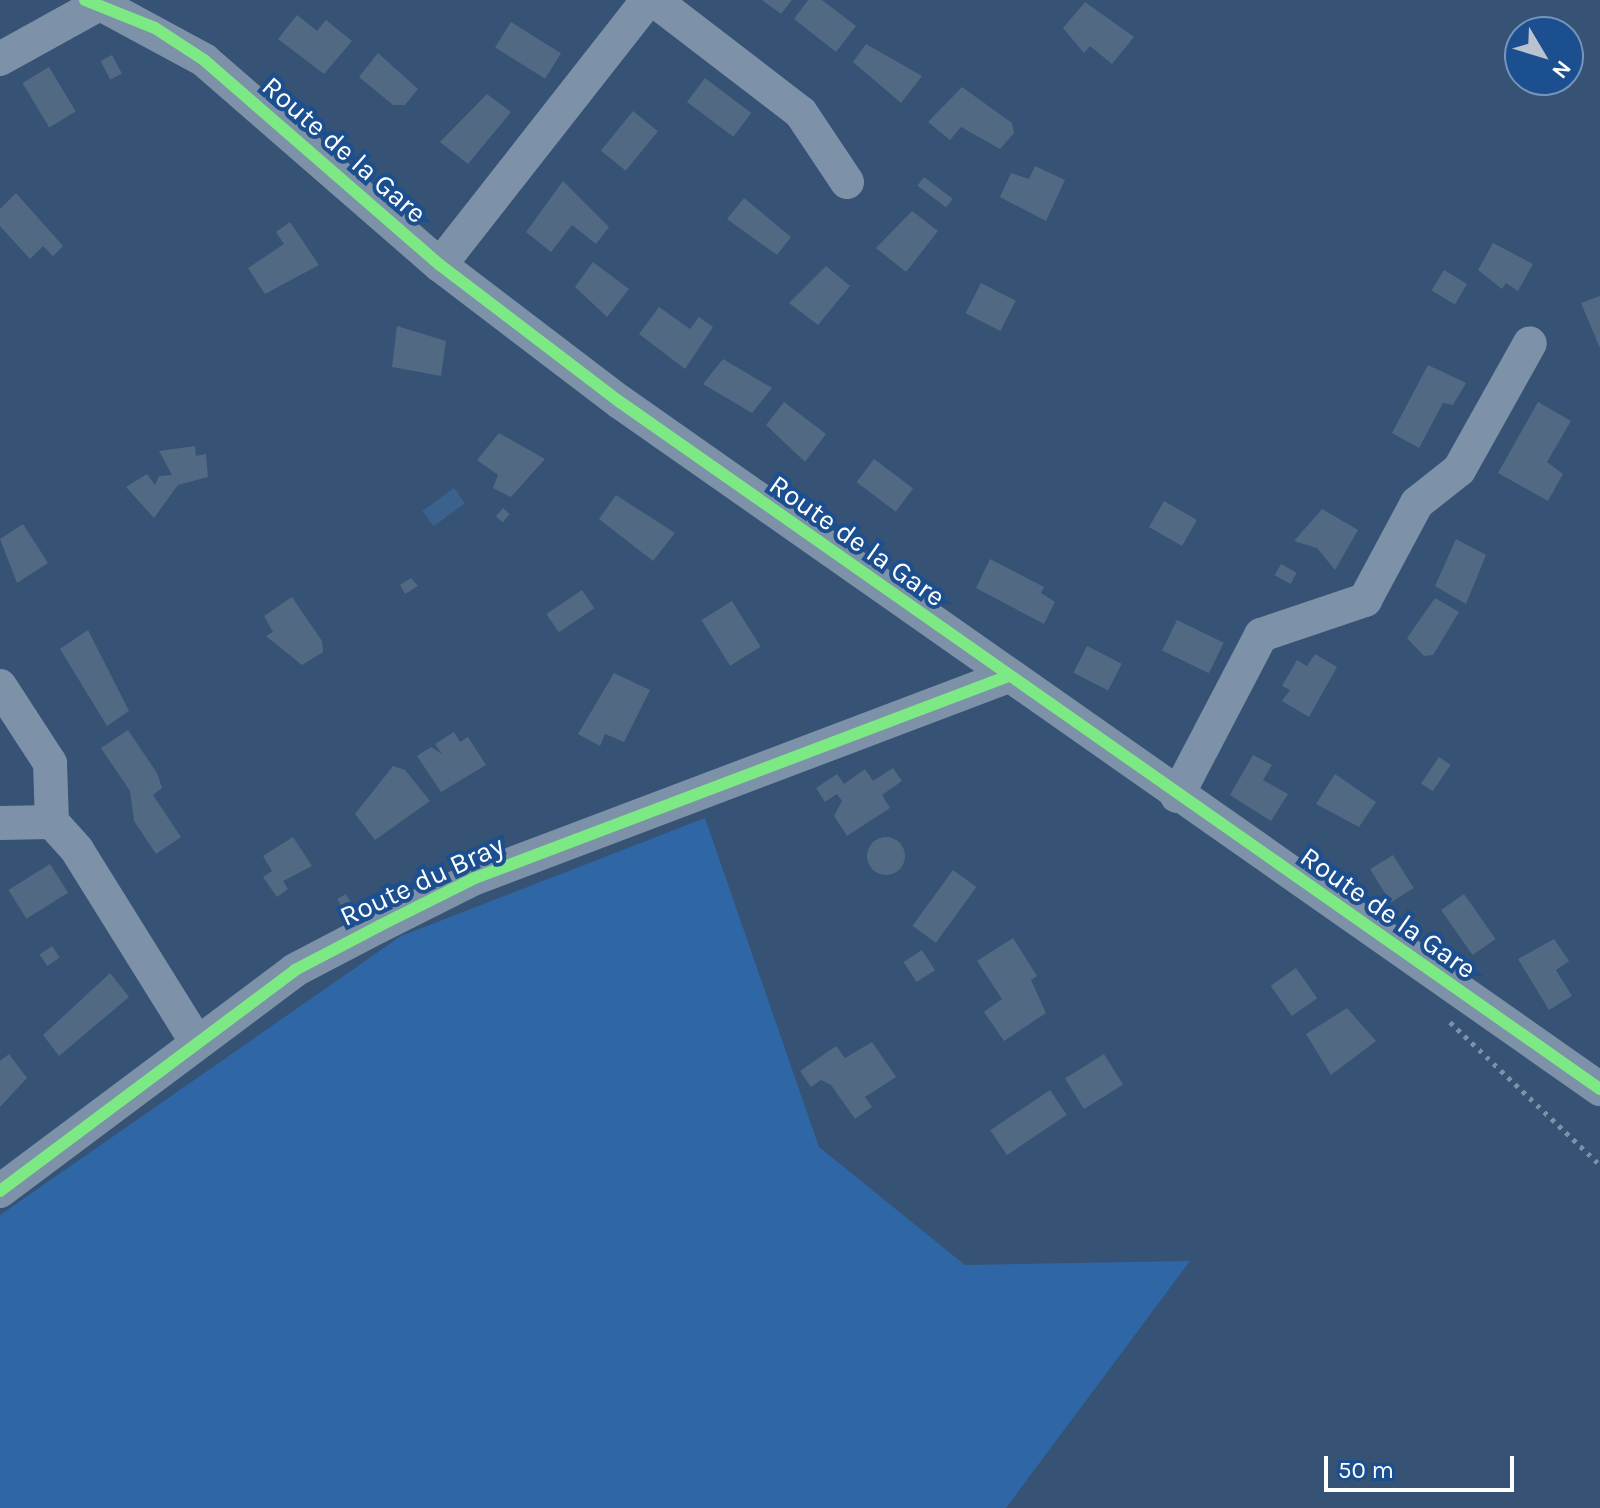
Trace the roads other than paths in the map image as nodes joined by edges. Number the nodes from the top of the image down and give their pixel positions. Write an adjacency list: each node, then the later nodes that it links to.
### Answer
1 (651, 0): 4 (street); 5 (street)
2 (103, 2): 3 (street); 5 (street, Route de la Gare)
3 (0, 59)
4 (847, 182)
5 (440, 265): 7 (street, Route de la Gare)
6 (1530, 343): 9 (street)
7 (1006, 677): 9 (street, Route de la Gare); 12 (street, Route du Bray)
8 (0, 686): 10 (street)
9 (1177, 796): 13 (street, Route de la Gare)
10 (52, 822): 11 (street); 12 (street)
11 (0, 823)
12 (197, 1043): 14 (street, Route du Bray)
13 (1600, 1089)
14 (0, 1191)

